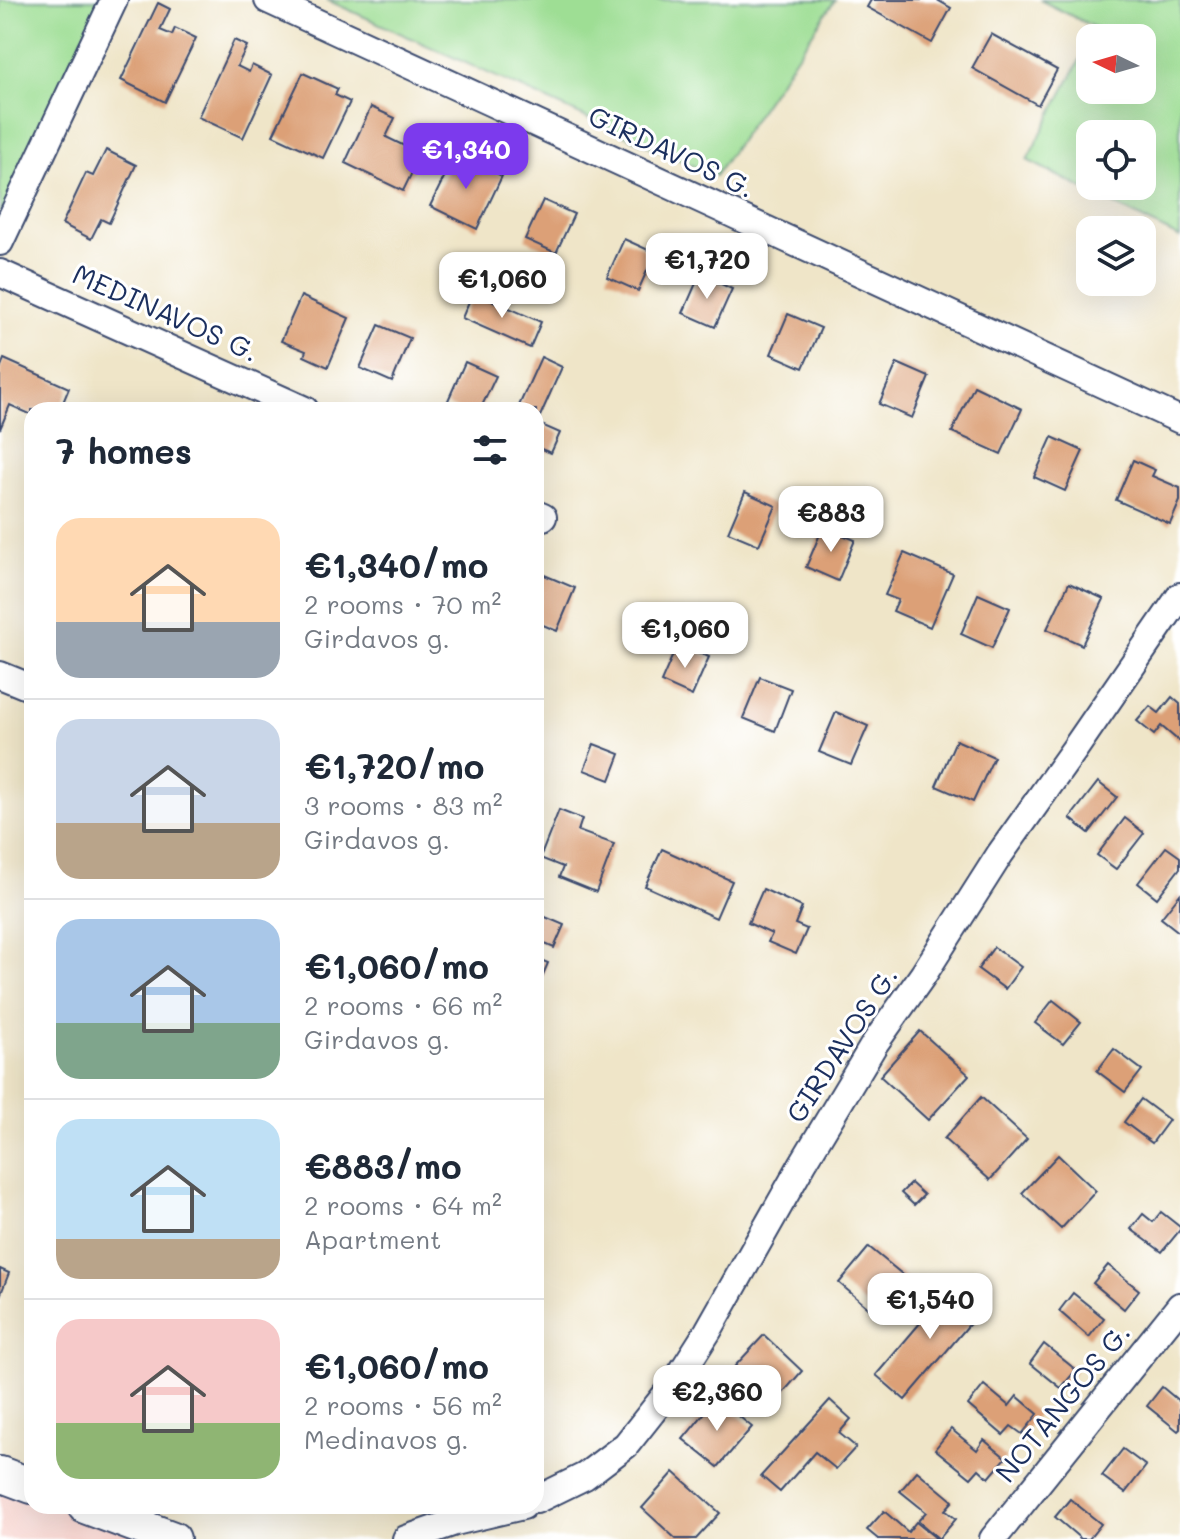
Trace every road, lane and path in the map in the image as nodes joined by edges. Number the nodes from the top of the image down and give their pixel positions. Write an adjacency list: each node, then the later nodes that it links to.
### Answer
1 (114, 0): 3 (street)
2 (268, 0): 6 (street, GIRDAVOS G.)
3 (0, 242)
4 (0, 273): 5 (street, MEDINAVOS G.)
5 (287, 402)
6 (1180, 420)
7 (1180, 596): 13 (street, GIRDAVOS G.)
8 (0, 675): 9 (street)
9 (24, 685)
10 (1180, 1306): 18 (street, NOTANGOS G.)
11 (0, 1474): 12 (main road)
12 (24, 1483)
13 (544, 1496)
14 (106, 1514): 16 (main road)
15 (489, 1514): 17 (street)
16 (173, 1539)
17 (406, 1539)
18 (993, 1539)

